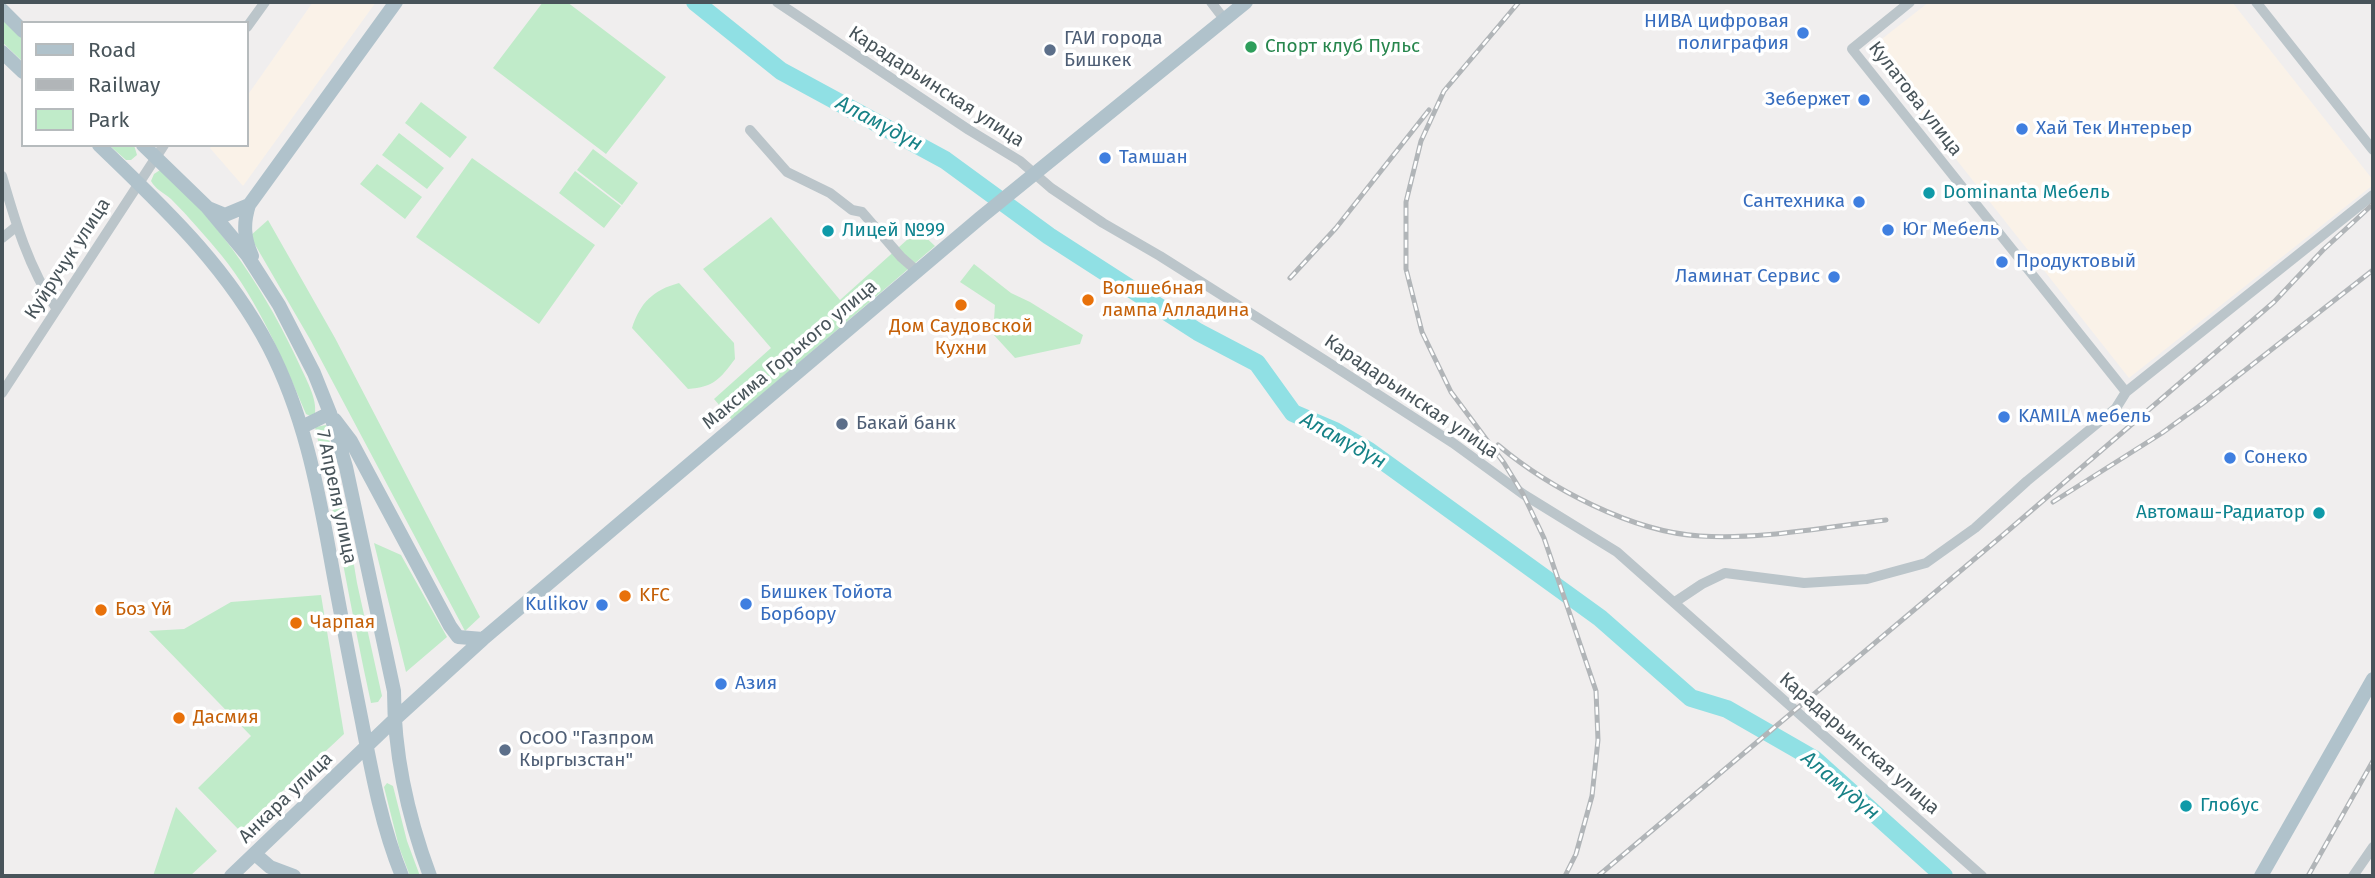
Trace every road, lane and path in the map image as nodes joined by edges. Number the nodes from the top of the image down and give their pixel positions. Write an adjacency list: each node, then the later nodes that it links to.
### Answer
1 (265, 2): 10 (street)
2 (396, 2): 22 (main road)
3 (777, 2): 18 (street, Карадарьинская улица)
4 (1211, 2): 9 (street)
5 (1246, 2): 9 (main road, Максима Горького улица)
6 (1910, 2): 29 (street, Кулатова улица)
7 (2256, 2): 16 (street)
8 (2, 10): 11 (main road)
9 (1224, 19): 18 (main road, Максима Горького улица)
10 (248, 26)
11 (21, 29)
12 (2, 52): 13 (main road)
13 (21, 70)
14 (750, 130): 26 (street)
15 (101, 147): 20 (main road, 7 Апреля улица)
16 (2373, 150)
17 (160, 151): 20 (street, Куйручук улица); 23 (main road, 7 Апреля улица)
18 (1034, 174): 26 (main road, Максима Горького улица); 33 (street, Карадарьинская улица)
19 (2, 176): 24 (street)
20 (138, 183): 28 (street, Куйручук улица); 32 (main road, 7 Апреля улица)
21 (2373, 194): 29 (street)
22 (249, 205): 23 (main road); 27 (main road)
23 (208, 208): 27 (main road, 7 Апреля улица)
24 (17, 226): 25 (street); 28 (street)
25 (2, 238)
26 (918, 271): 34 (main road, Максима Горького улица)
27 (262, 277): 31 (main road, 7 Апреля улица)
28 (56, 309): 30 (street, Куйручук улица)
29 (2126, 392): 33 (street)
30 (2, 393)
31 (330, 413): 32 (main road); 34 (main road); 36 (main road, 7 Апреля улица)
32 (302, 427): 37 (main road, 7 Апреля улица)
33 (1675, 602): 44 (street, Карадарьинская улица)
34 (483, 639): 36 (main road, Максима Горького улица)
35 (2373, 679): 45 (main road)
36 (394, 720): 37 (main road, Максима Горького улица); 43 (main road, 7 Апреля улица)
37 (366, 746): 39 (main road, Анкара улица); 42 (main road, 7 Апреля улица)
38 (2373, 847): 46 (street)
39 (255, 854): 40 (main road, Анкара улица); 41 (main road)
40 (231, 876)
41 (294, 876)
42 (401, 876)
43 (430, 876)
44 (1982, 876)
45 (2261, 876)
46 (2353, 876)

